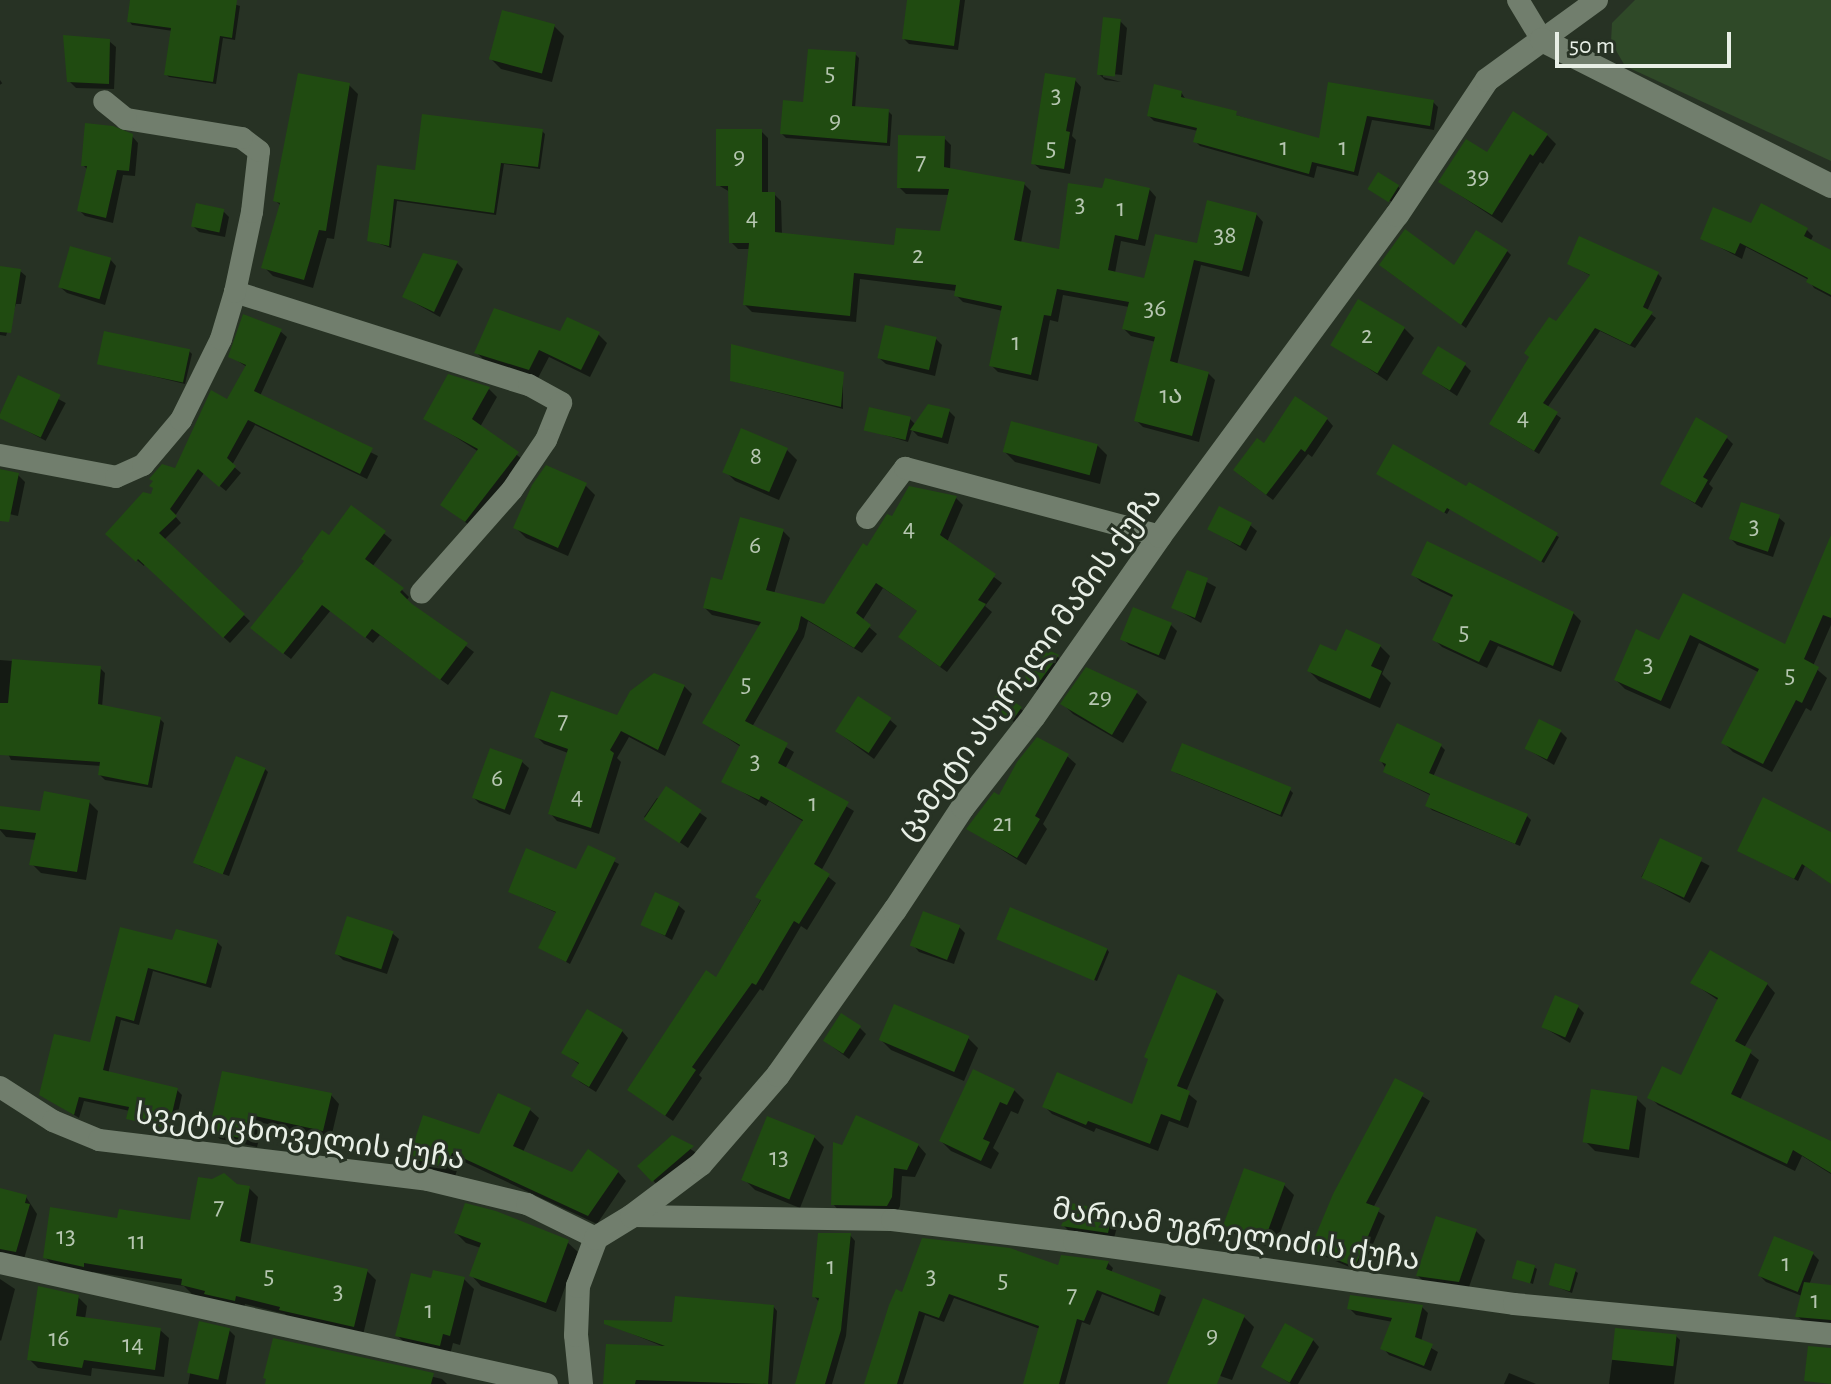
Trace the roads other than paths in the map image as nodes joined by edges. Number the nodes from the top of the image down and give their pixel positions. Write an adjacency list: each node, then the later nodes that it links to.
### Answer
1 (1518, 0): 3 (street)
2 (1597, 0): 3 (street, ცამეტი ასურელი მამის ქუჩა)
3 (1542, 40): 5 (street); 9 (street, ცამეტი ასურელი მამის ქუჩა)
4 (104, 101): 6 (street)
5 (1831, 186)
6 (235, 292): 7 (street); 10 (street)
7 (0, 455)
8 (867, 518): 9 (street)
9 (1160, 536): 12 (street, ცამეტი ასურელი მამის ქუჩა)
10 (421, 593)
11 (0, 1087): 13 (street, სვეტიცხოველის ქუჩა)
12 (632, 1216): 13 (street, ცამეტი ასურელი მამის ქუჩა); 15 (street, მარიამ უგრელიძის ქუჩა)
13 (596, 1238): 17 (street)
14 (0, 1263): 16 (street)
15 (1831, 1334)
16 (547, 1384)
17 (581, 1384)

